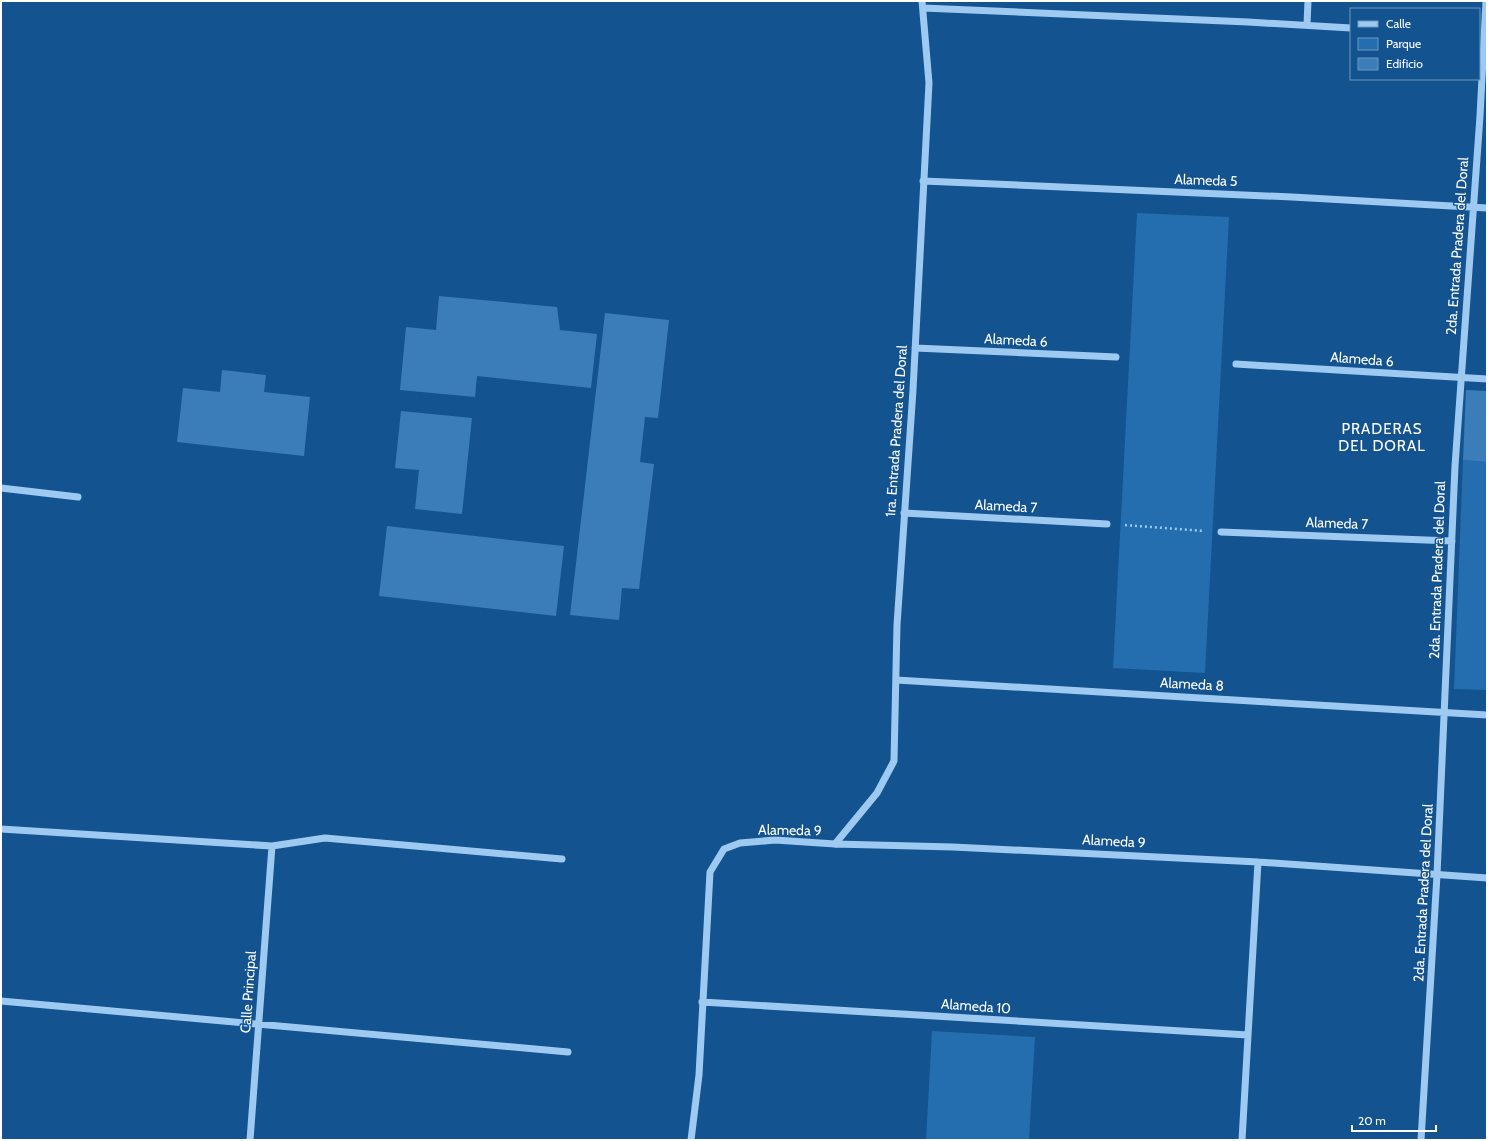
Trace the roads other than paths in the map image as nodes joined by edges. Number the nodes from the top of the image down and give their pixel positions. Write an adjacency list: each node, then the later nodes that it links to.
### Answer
1 (1308, 1): 4 (street)
2 (1486, 1): 6 (street, 2da. Entrada Pradera del Doral)
3 (922, 4): 4 (street); 7 (street, 1ra. Entrada Pradera del Doral)
4 (1307, 26): 5 (street)
5 (1350, 28)
6 (1483, 37): 8 (street, 2da. Entrada Pradera del Doral)
7 (923, 182): 8 (street, Alameda 5); 10 (street, 1ra. Entrada Pradera del Doral)
8 (1473, 207): 9 (street, Alameda 5); 13 (street, 2da. Entrada Pradera del Doral)
9 (1487, 208)
10 (915, 348): 11 (street, Alameda 6); 17 (street, 1ra. Entrada Pradera del Doral)
11 (1116, 357)
12 (1236, 364): 13 (street, Alameda 6)
13 (1461, 378): 14 (street, Alameda 6); 20 (street, 2da. Entrada Pradera del Doral)
14 (1487, 380)
15 (1, 488): 16 (street)
16 (78, 496)
17 (904, 513): 18 (street, Alameda 7); 21 (street, 1ra. Entrada Pradera del Doral)
18 (1106, 524)
19 (1221, 532): 20 (street, Alameda 7)
20 (1452, 541): 22 (street, 2da. Entrada Pradera del Doral)
21 (896, 680): 22 (street, Alameda 8); 25 (street, 1ra. Entrada Pradera del Doral)
22 (1444, 713): 23 (street, Alameda 8); 29 (street, 2da. Entrada Pradera del Doral)
23 (1487, 715)
24 (1, 829): 26 (street)
25 (835, 844): 28 (street, Alameda 9); 32 (street, Alameda 9)
26 (272, 846): 27 (street); 33 (street, Calle Principal)
27 (562, 859)
28 (1258, 862): 29 (street, Alameda 9); 34 (street)
29 (1438, 875): 30 (street, Alameda 9); 39 (street, 2da. Entrada Pradera del Doral)
30 (1487, 878)
31 (1, 1001): 33 (street)
32 (702, 1002): 34 (street, Alameda 10); 37 (street)
33 (259, 1025): 35 (street); 36 (street, Calle Principal)
34 (1248, 1035): 38 (street)
35 (568, 1052)
36 (250, 1140)
37 (691, 1140)
38 (1242, 1140)
39 (1421, 1140)

